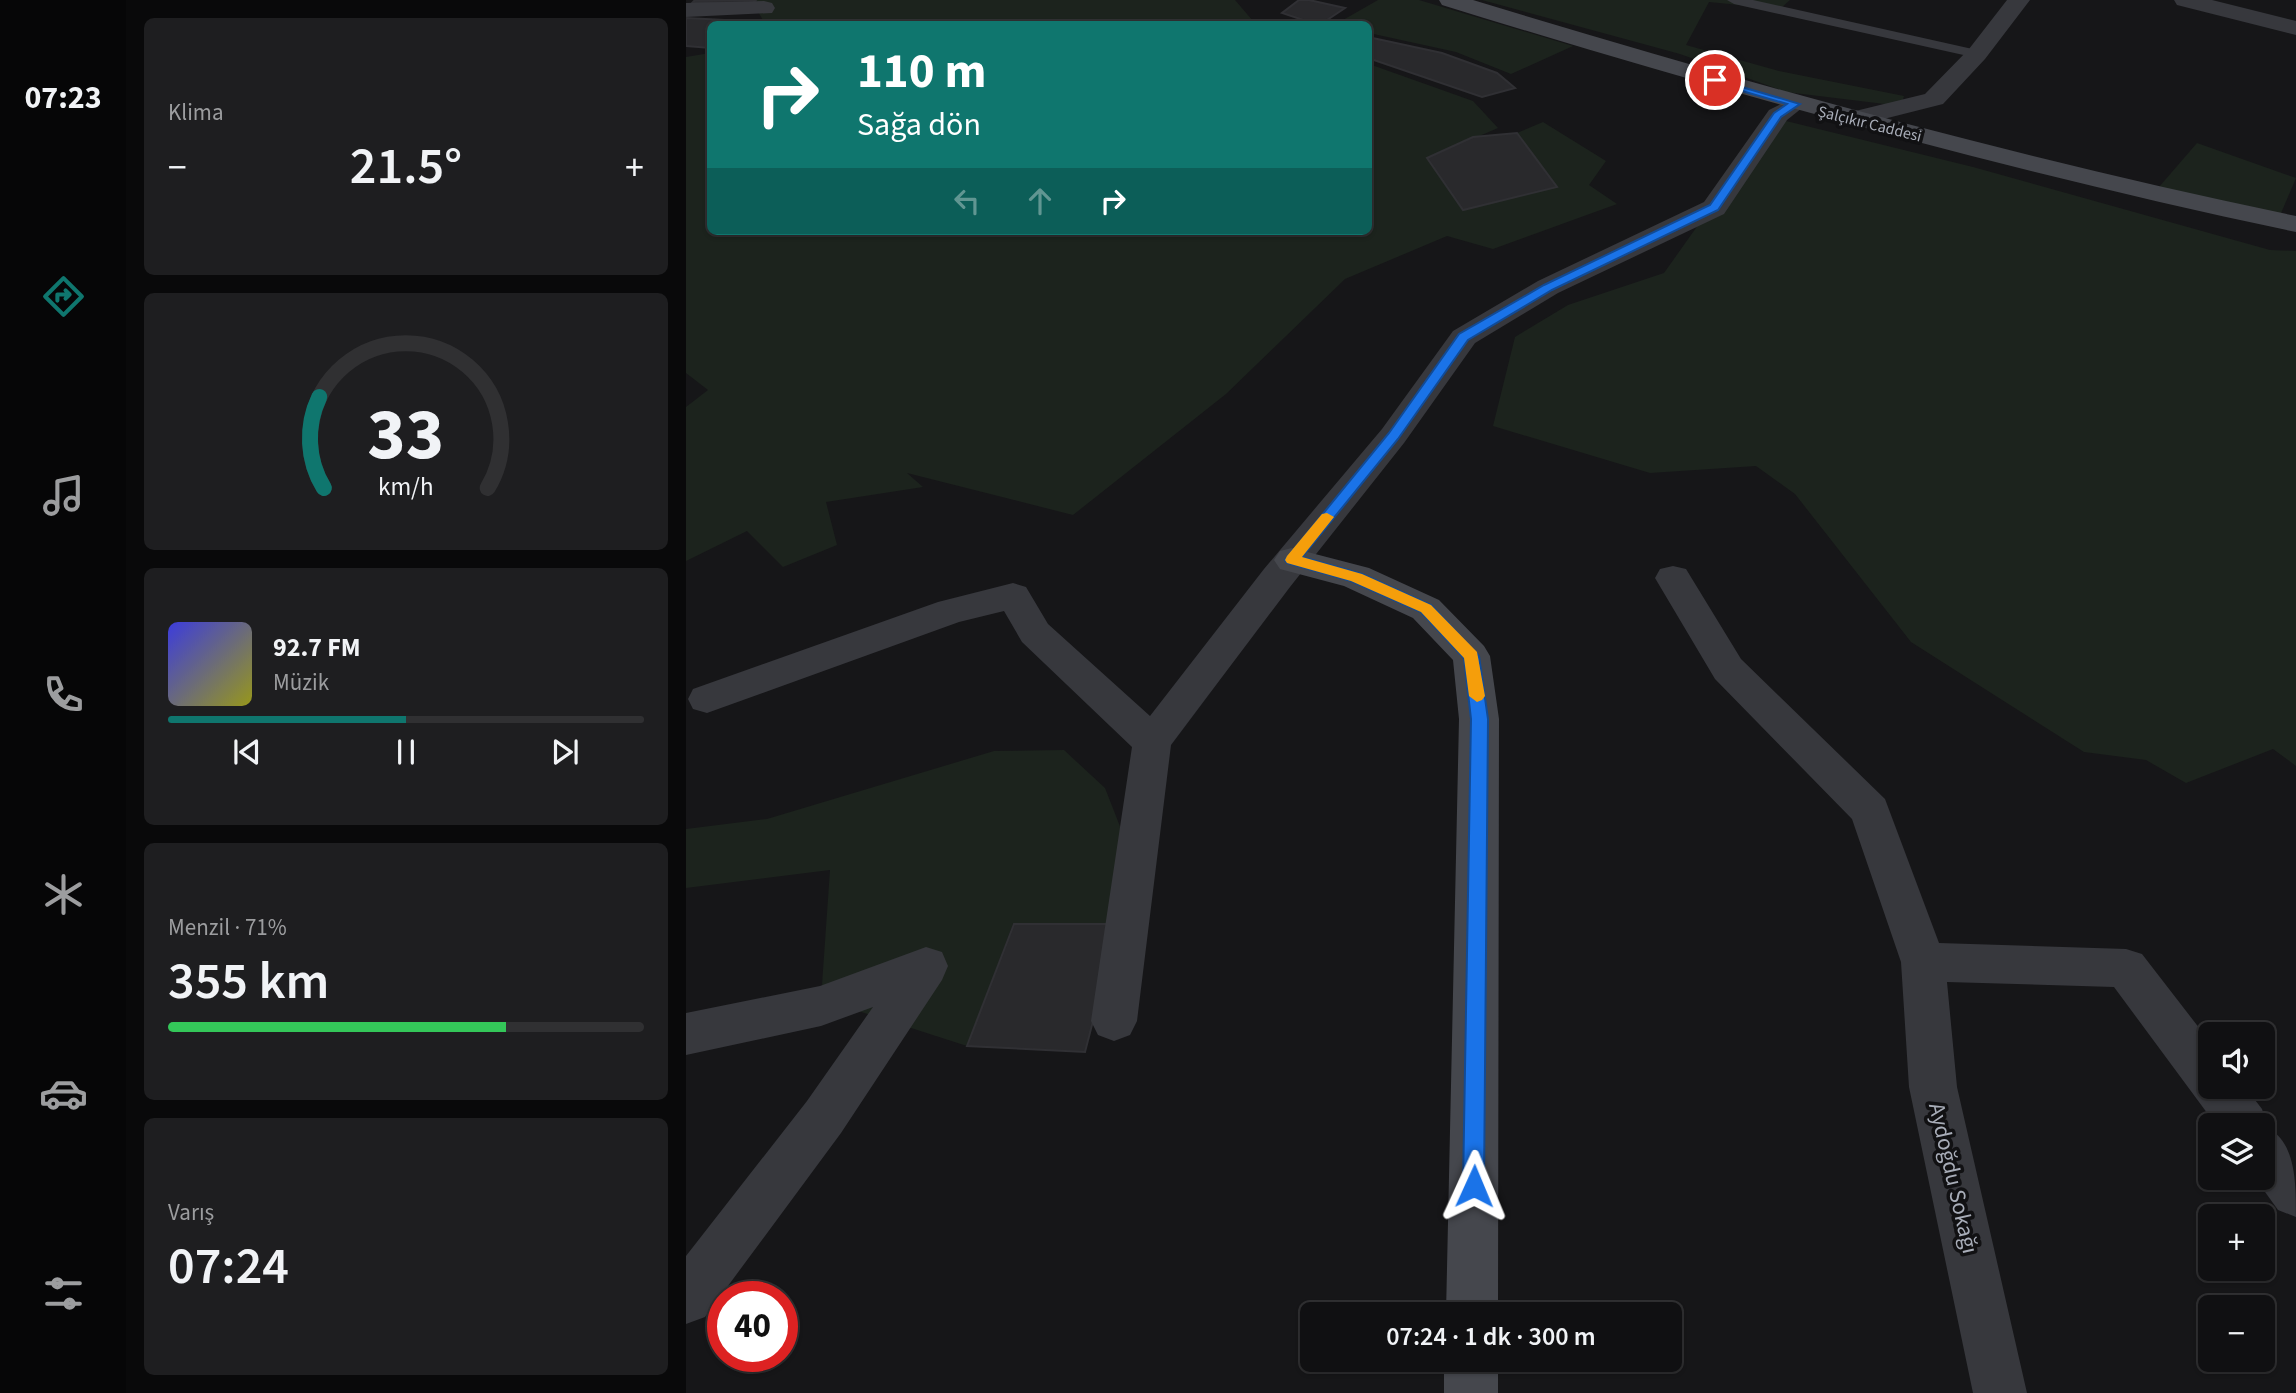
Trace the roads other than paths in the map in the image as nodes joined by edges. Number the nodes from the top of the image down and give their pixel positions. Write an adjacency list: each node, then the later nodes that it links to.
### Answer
1 (1450, 0): 9 (main road, Şalçıkır Caddesi)
2 (1734, 0): 8 (lane)
3 (2019, 0): 8 (street)
4 (2185, 0): 7 (street)
5 (764, 8): 6 (street)
6 (686, 10)
7 (2296, 28)
8 (1977, 54): 10 (street)
9 (1795, 104): 10 (main road, Şalçıkır Caddesi); 12 (street)
10 (1853, 119): 11 (main road, Şalçıkır Caddesi)
11 (2296, 224)
12 (1292, 560): 15 (street); 25 (main road)
13 (1673, 578): 16 (street, Aydoğdu Sokağı)
14 (707, 699): 15 (street)
15 (1152, 742): 17 (street)
16 (1923, 962): 19 (street); 28 (street, Aydoğdu Sokağı)
17 (1114, 1021)
18 (686, 1034): 24 (street)
19 (2198, 1063)
20 (2225, 1099): 21 (street)
21 (2236, 1113)
22 (2275, 1165): 23 (street)
23 (2296, 1193)
24 (686, 1298)
25 (1472, 1302)
26 (1471, 1372): 27 (main road)
27 (1471, 1393)
28 (2000, 1393)

